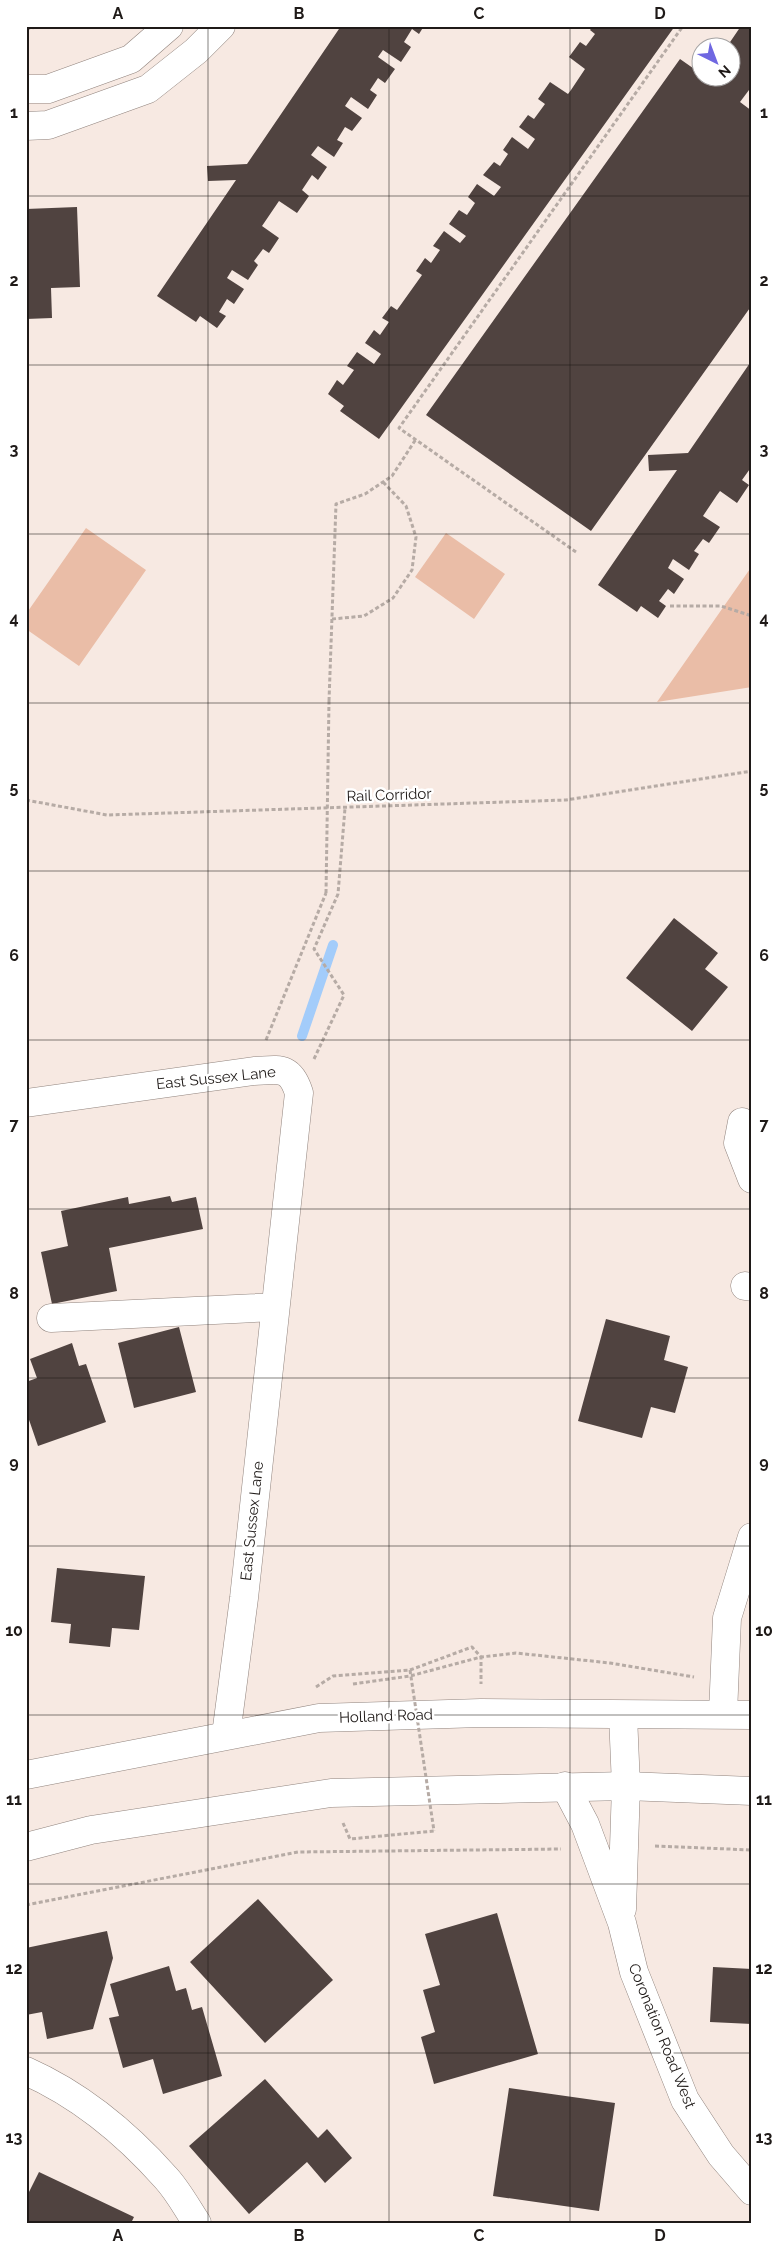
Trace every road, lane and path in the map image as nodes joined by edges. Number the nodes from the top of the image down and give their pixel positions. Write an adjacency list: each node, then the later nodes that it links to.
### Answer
1 (43, 26): 5 (path)
2 (169, 26): 6 (street)
3 (221, 26): 8 (street)
4 (683, 26): 10 (path)
5 (26, 29)
6 (131, 59): 7 (street); 8 (street)
7 (26, 88)
8 (148, 89): 9 (street)
9 (26, 126)
10 (416, 439): 11 (path); 12 (path)
11 (383, 482): 15 (path); 15 (path)
12 (576, 552)
13 (670, 606): 14 (path)
14 (752, 616)
15 (332, 619): 19 (path, bridge)
16 (752, 771): 18 (path, Rail Corridor)
17 (26, 800): 18 (path, Rail Corridor)
18 (345, 808): 20 (path)
19 (254, 1071): 20 (street, East Sussex Lane); 21 (street, East Sussex Lane)
20 (299, 1093): 24 (street, East Sussex Lane)
21 (26, 1103)
22 (742, 1122): 23 (street)
23 (752, 1179)
24 (275, 1307): 25 (street); 33 (street, East Sussex Lane)
25 (51, 1318)
26 (752, 1537): 31 (street)
27 (481, 1657): 28 (path)
28 (410, 1670): 29 (path); 38 (path, bridge)
29 (311, 1690)
30 (623, 1714): 31 (street, Holland Road); 33 (street, Holland Road); 36 (street, Coronation Road West)
31 (723, 1714): 32 (street, Holland Road)
32 (752, 1715)
33 (226, 1735): 34 (street, Holland Road)
34 (26, 1775)
35 (565, 1786): 36 (street); 40 (street); 41 (street, Coronation Road West)
36 (626, 1786): 37 (street); 39 (street, Coronation Road West)
37 (752, 1791)
38 (350, 1839)
39 (624, 1845): 42 (path); 44 (street, Coronation Road West)
40 (26, 1847)
41 (594, 1848): 43 (path); 44 (street, Coronation Road West)
42 (752, 1850)
43 (26, 1905)
44 (622, 1922): 46 (street, Coronation Road West)
45 (26, 2071): 47 (street)
46 (752, 2190)
47 (197, 2223)

